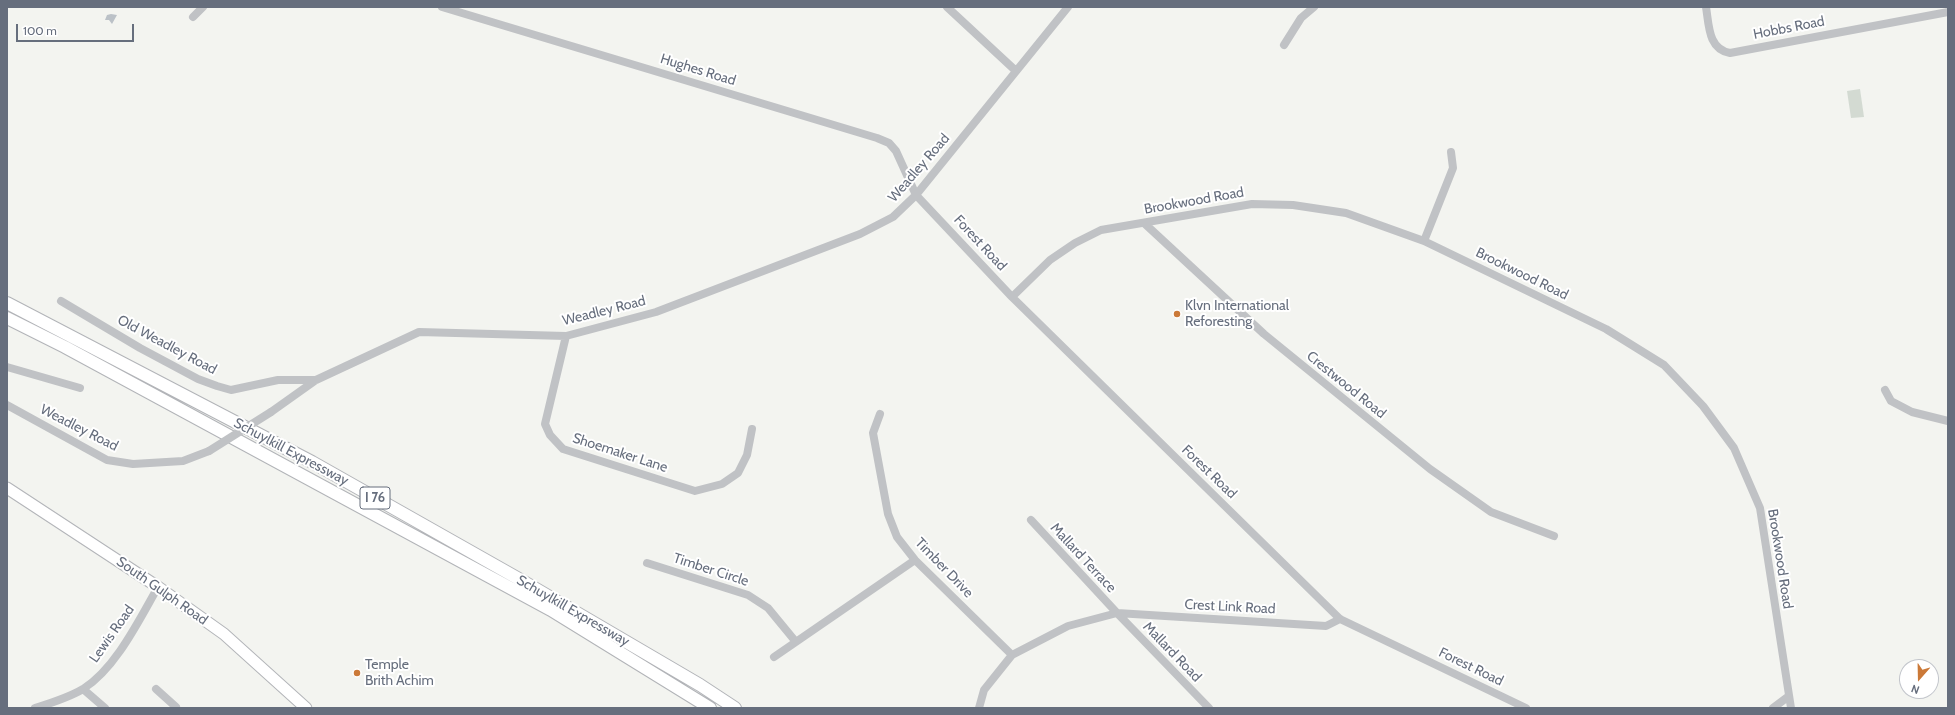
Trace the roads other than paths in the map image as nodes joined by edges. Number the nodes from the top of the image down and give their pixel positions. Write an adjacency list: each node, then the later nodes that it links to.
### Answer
1 (203, 7): 8 (street)
2 (442, 7): 12 (street, Hughes Road)
3 (947, 7): 10 (street)
4 (1068, 7): 10 (street, Weadley Road)
5 (1314, 7): 9 (street)
6 (1706, 7): 7 (street, Hobbs Road)
7 (1948, 12)
8 (193, 17)
9 (1284, 45)
10 (1016, 71): 12 (street, Weadley Road)
11 (1451, 152): 14 (street)
12 (916, 195): 15 (street, Forest Road); 19 (street, Weadley Road)
13 (1144, 223): 14 (street, Brookwood Road); 15 (street, Brookwood Road); 30 (street, Crestwood Road)
14 (1424, 241): 41 (street, Brookwood Road)
15 (1012, 297): 35 (street, Forest Road)
16 (61, 301): 21 (street, Old Weadley Road)
17 (7, 303): 47 (highway, Schuylkill Expressway / I 76)
18 (7, 318): 46 (highway, Schuylkill Expressway / I 76)
19 (566, 336): 21 (street, Weadley Road); 27 (street, Shoemaker Lane)
20 (7, 367): 22 (street)
21 (316, 380): 24 (street, Weadley Road, bridge)
22 (80, 388)
23 (1885, 390): 26 (street)
24 (7, 405)
25 (880, 414): 31 (street, Timber Drive)
26 (1948, 420)
27 (752, 428)
28 (7, 488): 33 (main road, South Gulph Road)
29 (1031, 520): 34 (street, Mallard Terrace)
30 (1554, 536)
31 (915, 560): 36 (street); 37 (street, Timber Drive)
32 (647, 563): 36 (street, Timber Circle)
33 (158, 586): 39 (street, Lewis Road); 45 (main road, South Gulph Road)
34 (1117, 613): 35 (street, Crest Link Road); 37 (street, Crest Link Road); 49 (street, Mallard Road)
35 (1340, 619): 50 (street, Forest Road)
36 (796, 642): 38 (street)
37 (1012, 655): 48 (street)
38 (774, 658)
39 (83, 689): 42 (street, Lewis Road); 43 (street)
40 (156, 689): 44 (street)
41 (1789, 696): 51 (street); 52 (street, Brookwood Road)
42 (35, 708)
43 (105, 708)
44 (175, 708)
45 (306, 708)
46 (710, 708)
47 (735, 708)
48 (979, 708)
49 (1209, 708)
50 (1526, 708)
51 (1773, 708)
52 (1791, 708)

